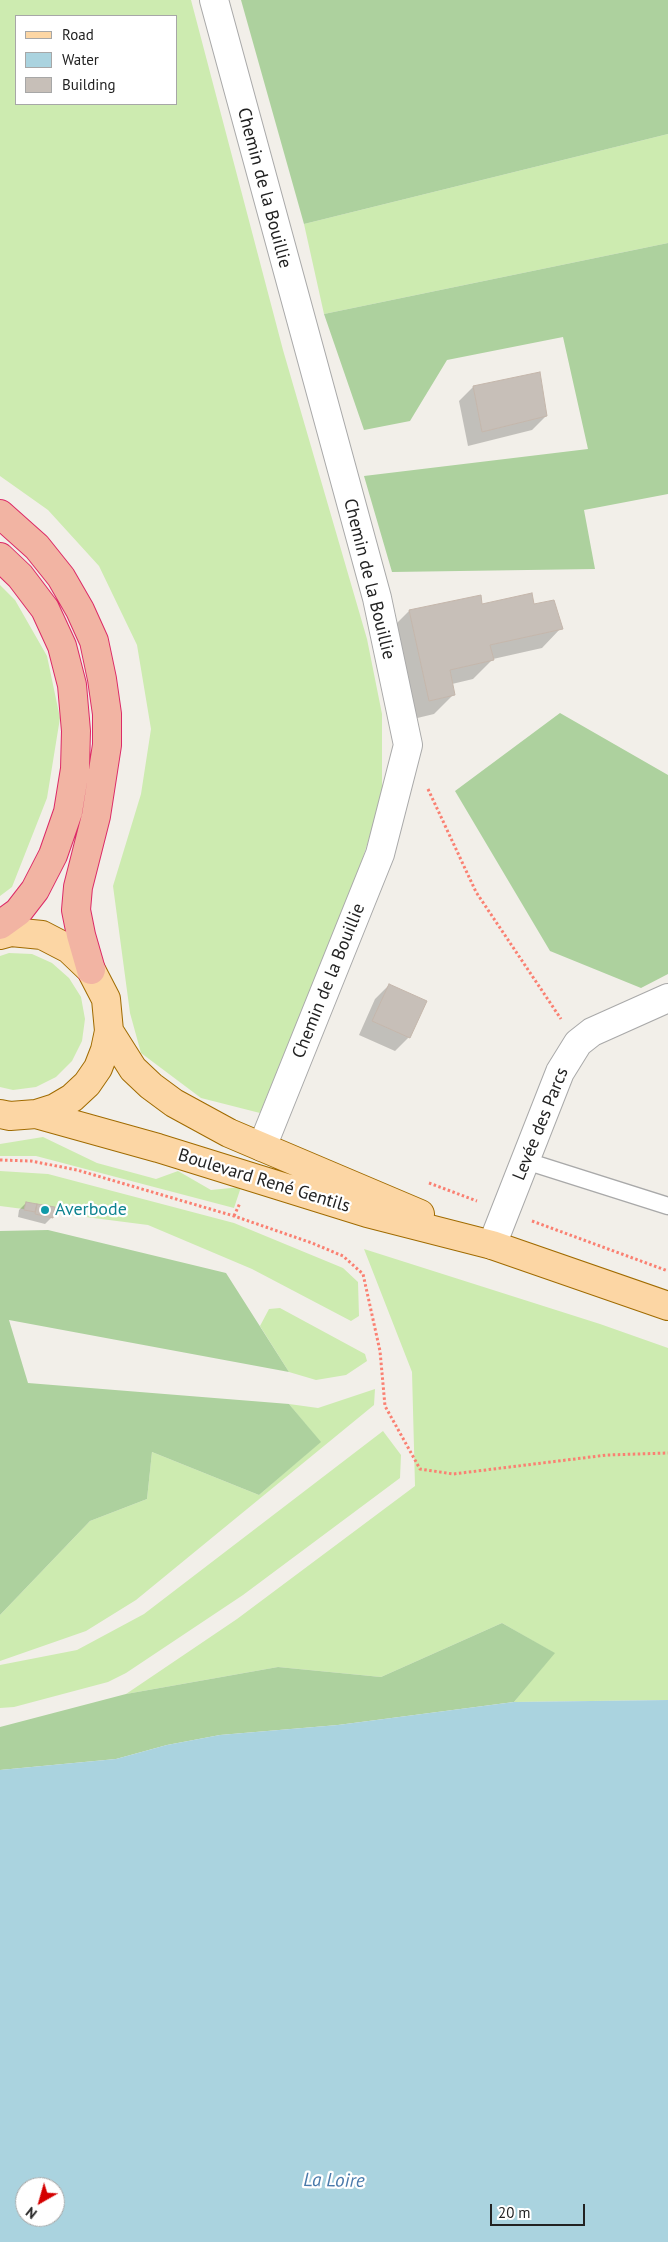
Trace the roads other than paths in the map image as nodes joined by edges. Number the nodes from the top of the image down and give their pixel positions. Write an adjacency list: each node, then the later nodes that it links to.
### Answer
1 (214, 0): 11 (street, Chemin de la Bouillie)
2 (0, 514): 6 (highway)
3 (0, 557): 4 (highway)
4 (0, 925)
5 (0, 935): 6 (main road)
6 (91, 970): 8 (main road)
7 (668, 998): 12 (street, Levée des Parcs)
8 (109, 1031): 10 (main road); 11 (main road, Boulevard René Gentils)
9 (0, 1114): 10 (main road)
10 (36, 1114): 14 (main road, Boulevard René Gentils)
11 (262, 1147): 14 (main road, Boulevard René Gentils)
12 (526, 1160): 13 (lane); 14 (street, Levée des Parcs)
13 (668, 1206)
14 (492, 1246): 15 (main road, Boulevard René Gentils)
15 (668, 1306)

